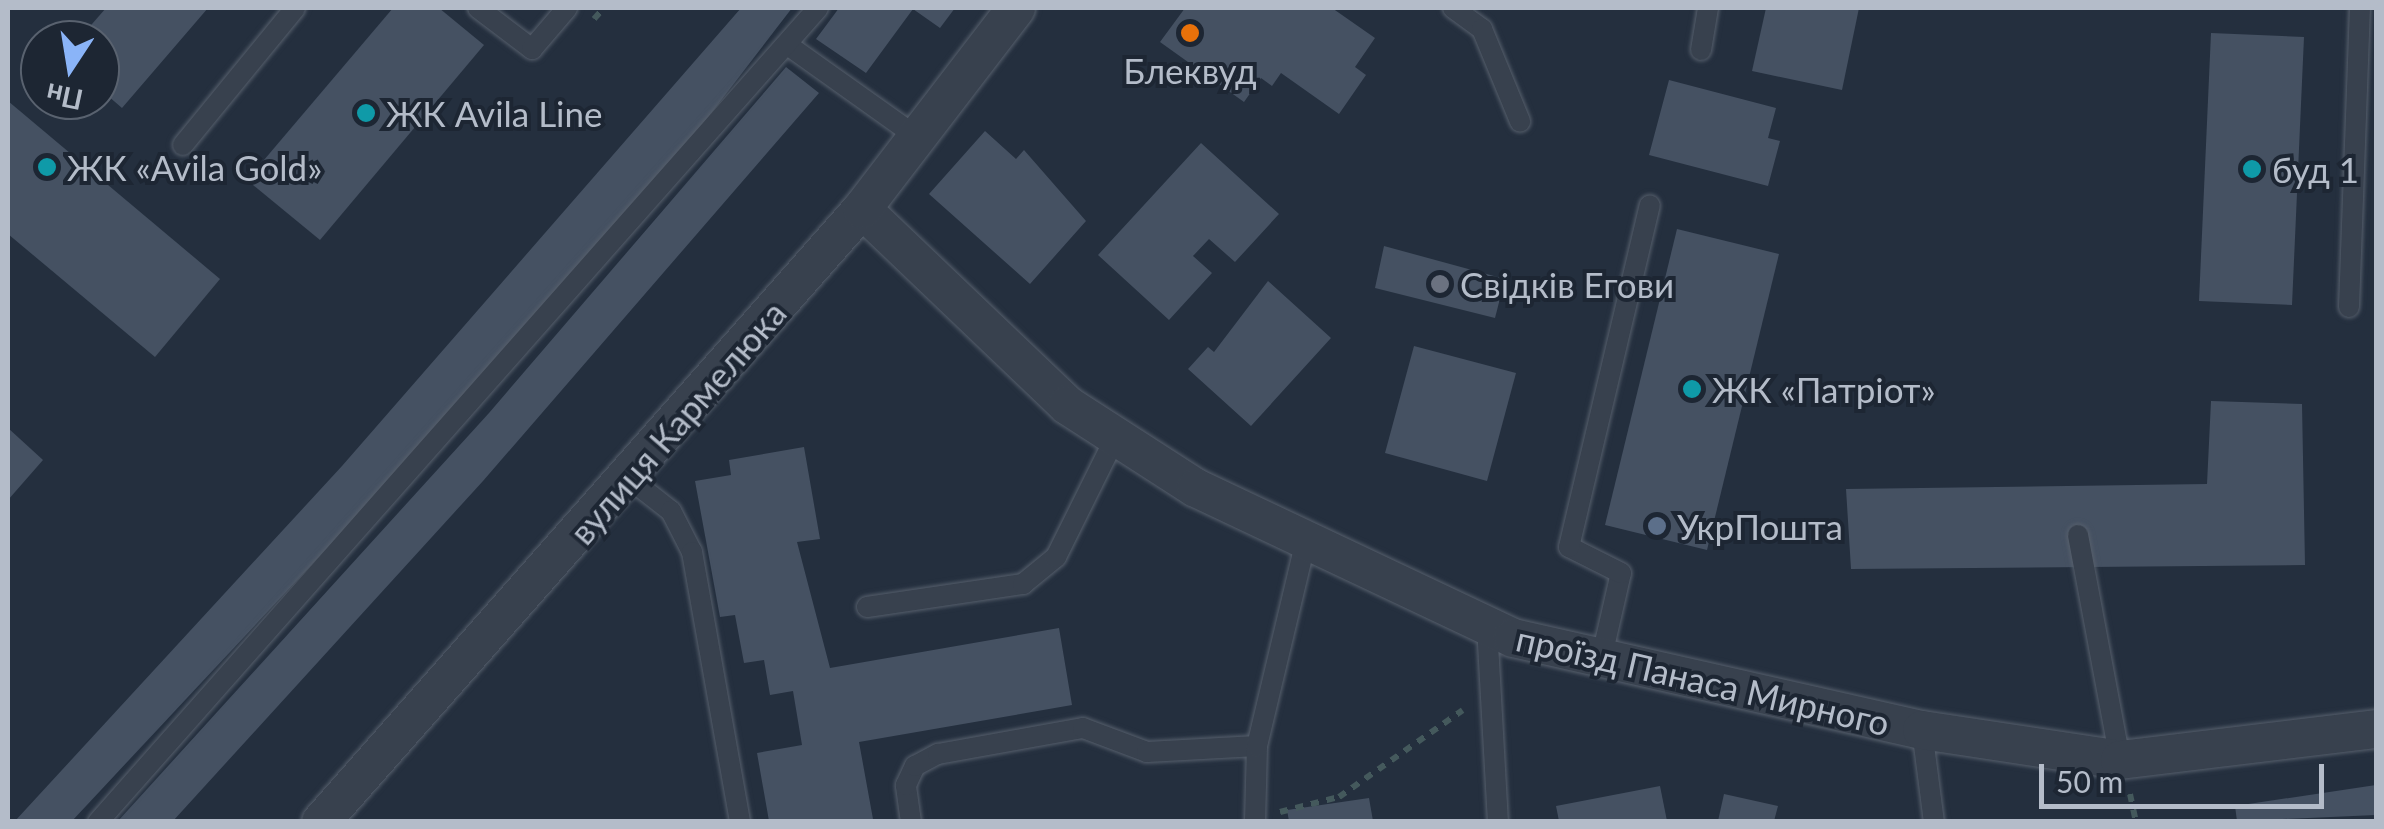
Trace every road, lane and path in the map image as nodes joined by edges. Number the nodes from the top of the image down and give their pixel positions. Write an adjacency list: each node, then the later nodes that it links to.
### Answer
1 (295, 8): 13 (lane)
2 (478, 8): 3 (lane)
3 (566, 8)
4 (818, 8): 9 (lane)
5 (1016, 8): 12 (street, вулиця Кармелюка)
6 (1453, 8): 11 (lane)
7 (1708, 8): 10 (lane)
8 (2360, 8): 16 (lane)
9 (789, 46): 12 (lane); 31 (lane)
10 (1701, 50)
11 (1520, 121)
12 (917, 137): 15 (street, вулиця Кармелюка)
13 (183, 146)
14 (1650, 205): 23 (lane)
15 (862, 209): 17 (street, проїзд Панаса Мирного); 18 (street, вулиця Кармелюка)
16 (2349, 307)
17 (1116, 436): 20 (street, проїзд Панаса Мирного); 21 (lane)
18 (630, 479): 29 (street, вулиця Кармелюка); 32 (lane)
19 (2078, 535): 28 (lane)
20 (1305, 544): 22 (street, проїзд Панаса Мирного); 27 (lane)
21 (867, 608)
22 (1487, 626): 23 (street, проїзд Панаса Мирного); 24 (lane)
23 (1601, 660): 26 (street, проїзд Панаса Мирного)
24 (1486, 694): 30 (path); 34 (lane)
25 (2376, 729): 28 (street, проїзд Панаса Мирного)
26 (1922, 730): 28 (street, проїзд Панаса Мирного); 35 (lane)
27 (1256, 746): 30 (lane); 33 (lane)
28 (2120, 760)
29 (327, 819)
30 (1256, 820)
31 (98, 822)
32 (740, 822)
33 (911, 822)
34 (1498, 822)
35 (1934, 822)

